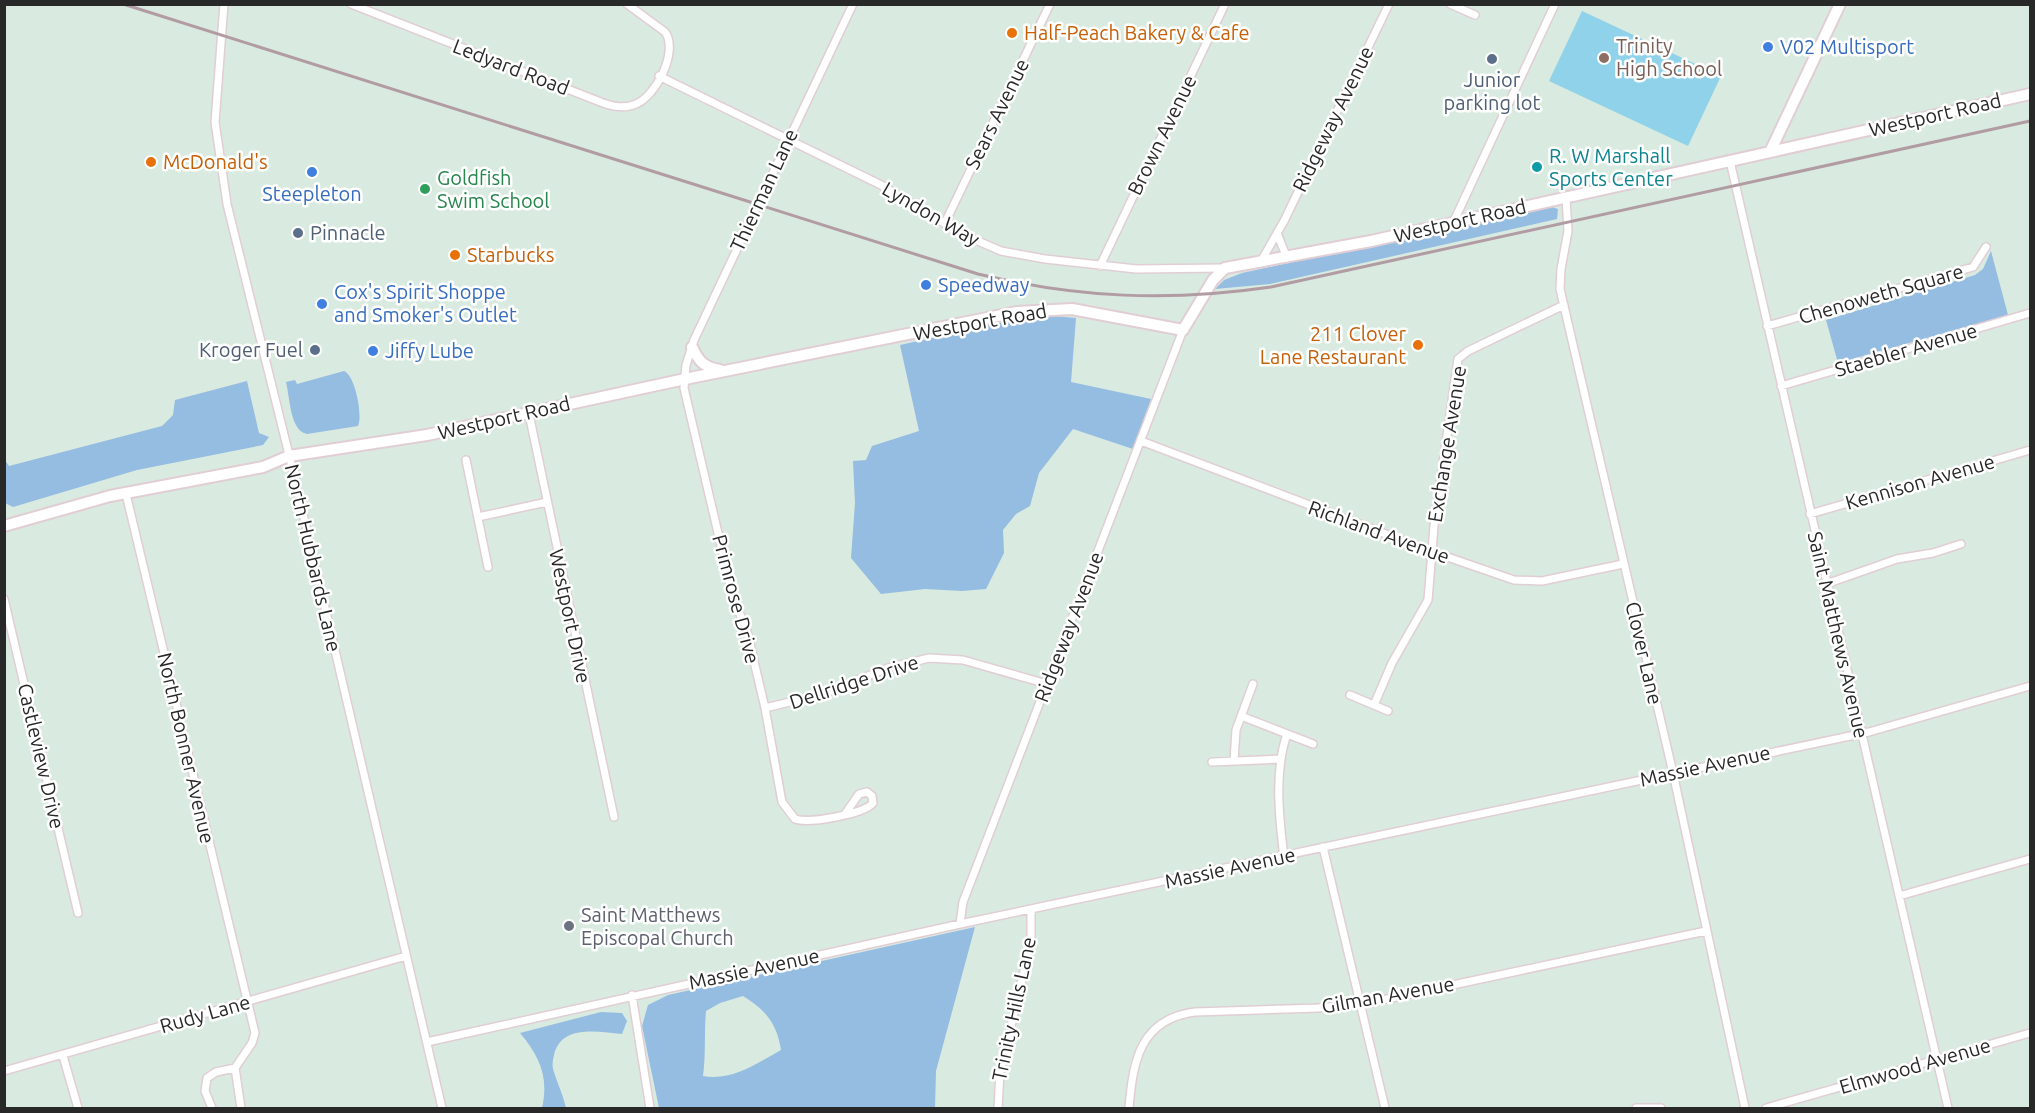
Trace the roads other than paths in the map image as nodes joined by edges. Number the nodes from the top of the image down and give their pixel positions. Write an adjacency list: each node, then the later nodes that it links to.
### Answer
1 (224, 4): 37 (street, North Hubbards Lane)
2 (351, 4): 12 (street, Ledyard Road)
3 (853, 4): 14 (street, Thierman Lane)
4 (1050, 4): 18 (street, Sears Avenue)
5 (1225, 4): 24 (street, Brown Avenue)
6 (1389, 4): 20 (street, Ridgeway Avenue)
7 (1450, 4): 11 (street)
8 (1555, 4): 19 (street)
9 (1840, 4): 15 (main road)
10 (630, 5): 12 (street, Ledyard Road)
11 (1475, 15)
12 (659, 76): 14 (street, Lyndon Way)
13 (2031, 94): 15 (main road, Westport Road)
14 (788, 139): 18 (street, Lyndon Way); 30 (street, Thierman Lane)
15 (1770, 152): 16 (main road, Westport Road)
16 (1730, 161): 17 (main road, Westport Road); 28 (street, Saint Matthews Avenue)
17 (1566, 198): 19 (main road, Westport Road); 26 (street, Clover Lane)
18 (945, 223): 24 (street, Lyndon Way)
19 (1453, 223): 22 (main road, Westport Road)
20 (1277, 233): 22 (street); 23 (street, Ridgeway Avenue)
21 (1986, 248): 28 (street, Chenoweth Square)
22 (1287, 258): 23 (main road, Westport Road)
23 (1260, 263): 25 (main road, Westport Road)
24 (1100, 266): 25 (street, Lyndon Way)
25 (1226, 268): 29 (main road)
26 (1564, 305): 45 (street, Exchange Avenue); 46 (street, Clover Lane)
27 (2031, 313): 33 (street, Staebler Avenue)
28 (1767, 326): 33 (street, Saint Matthews Avenue)
29 (1183, 330): 31 (main road, Westport Road); 35 (street, Ridgeway Avenue)
30 (692, 347): 31 (main road); 32 (street, Thierman Lane)
31 (724, 371): 32 (main road, Westport Road)
32 (685, 379): 34 (main road, Westport Road); 55 (street, Primrose Drive)
33 (1781, 386): 41 (street, Saint Matthews Avenue)
34 (529, 414): 37 (main road, Westport Road); 40 (street, Westport Drive)
35 (1141, 441): 45 (street, Richland Avenue); 50 (street, Ridgeway Avenue)
36 (2031, 450): 41 (street, Kennison Avenue)
37 (289, 456): 39 (main road, Westport Road); 75 (street, North Hubbards Lane)
38 (466, 460): 42 (street)
39 (126, 494): 43 (main road, Westport Road); 77 (street, North Bonner Avenue)
40 (547, 502): 42 (street); 66 (street, Westport Drive)
41 (1810, 514): 48 (street, Saint Matthews Avenue)
42 (478, 517): 47 (street)
43 (4, 526)
44 (1961, 544): 48 (street)
45 (1433, 552): 46 (street, Richland Avenue); 54 (street, Exchange Avenue)
46 (1623, 564): 64 (street, Clover Lane)
47 (488, 567)
48 (1826, 584): 58 (street, Saint Matthews Avenue)
49 (4, 599): 72 (street, Castleview Drive)
50 (1047, 684): 55 (street, Dellridge Drive); 73 (street, Ridgeway Avenue)
51 (1253, 684): 57 (street)
52 (2031, 686): 58 (street, Massie Avenue)
53 (1350, 695): 54 (street)
54 (1374, 705): 56 (street)
55 (765, 708): 65 (street, Primrose Drive)
56 (1388, 711)
57 (1241, 716): 59 (street); 62 (street)
58 (1861, 733): 64 (street, Massie Avenue); 70 (street, Saint Matthews Avenue)
59 (1287, 734): 60 (street); 61 (street)
60 (1313, 744)
61 (1281, 759): 62 (street); 68 (street)
62 (1234, 761): 63 (street)
63 (1212, 762)
64 (1673, 772): 67 (street, Massie Avenue); 74 (street, Clover Lane)
65 (845, 814)
66 (614, 817)
67 (1323, 847): 68 (street, Massie Avenue); 78 (street)
68 (1284, 856): 71 (street, Massie Avenue)
69 (2031, 859): 70 (street)
70 (1899, 896): 82 (street, Saint Matthews Avenue)
71 (1031, 910): 73 (street, Massie Avenue); 90 (street, Trinity Hills Lane)
72 (78, 913)
73 (960, 924): 76 (street, Massie Avenue)
74 (1707, 931): 78 (street, Gilman Avenue); 95 (street, Clover Lane)
75 (406, 956): 77 (street, Rudy Lane); 80 (street, North Hubbards Lane)
76 (632, 996): 80 (street, Massie Avenue); 89 (street)
77 (246, 1002): 81 (street, Rudy Lane); 83 (street, North Bonner Avenue)
78 (1360, 1003): 91 (street, Gilman Avenue); 92 (street)
79 (2031, 1033): 82 (street, Elmwood Avenue)
80 (427, 1042): 88 (street, North Hubbards Lane)
81 (63, 1056): 84 (street, Rudy Lane); 85 (street)
82 (1938, 1059): 96 (street, Elmwood Avenue); 97 (street, Saint Matthews Avenue)
83 (236, 1068): 86 (street); 87 (street)
84 (4, 1071)
85 (78, 1108)
86 (212, 1108)
87 (241, 1108)
88 (442, 1108)
89 (650, 1108)
90 (998, 1108)
91 (1129, 1108)
92 (1385, 1108)
93 (1636, 1108): 94 (street)
94 (1661, 1108)
95 (1745, 1108)
96 (1766, 1108)
97 (1948, 1108)

